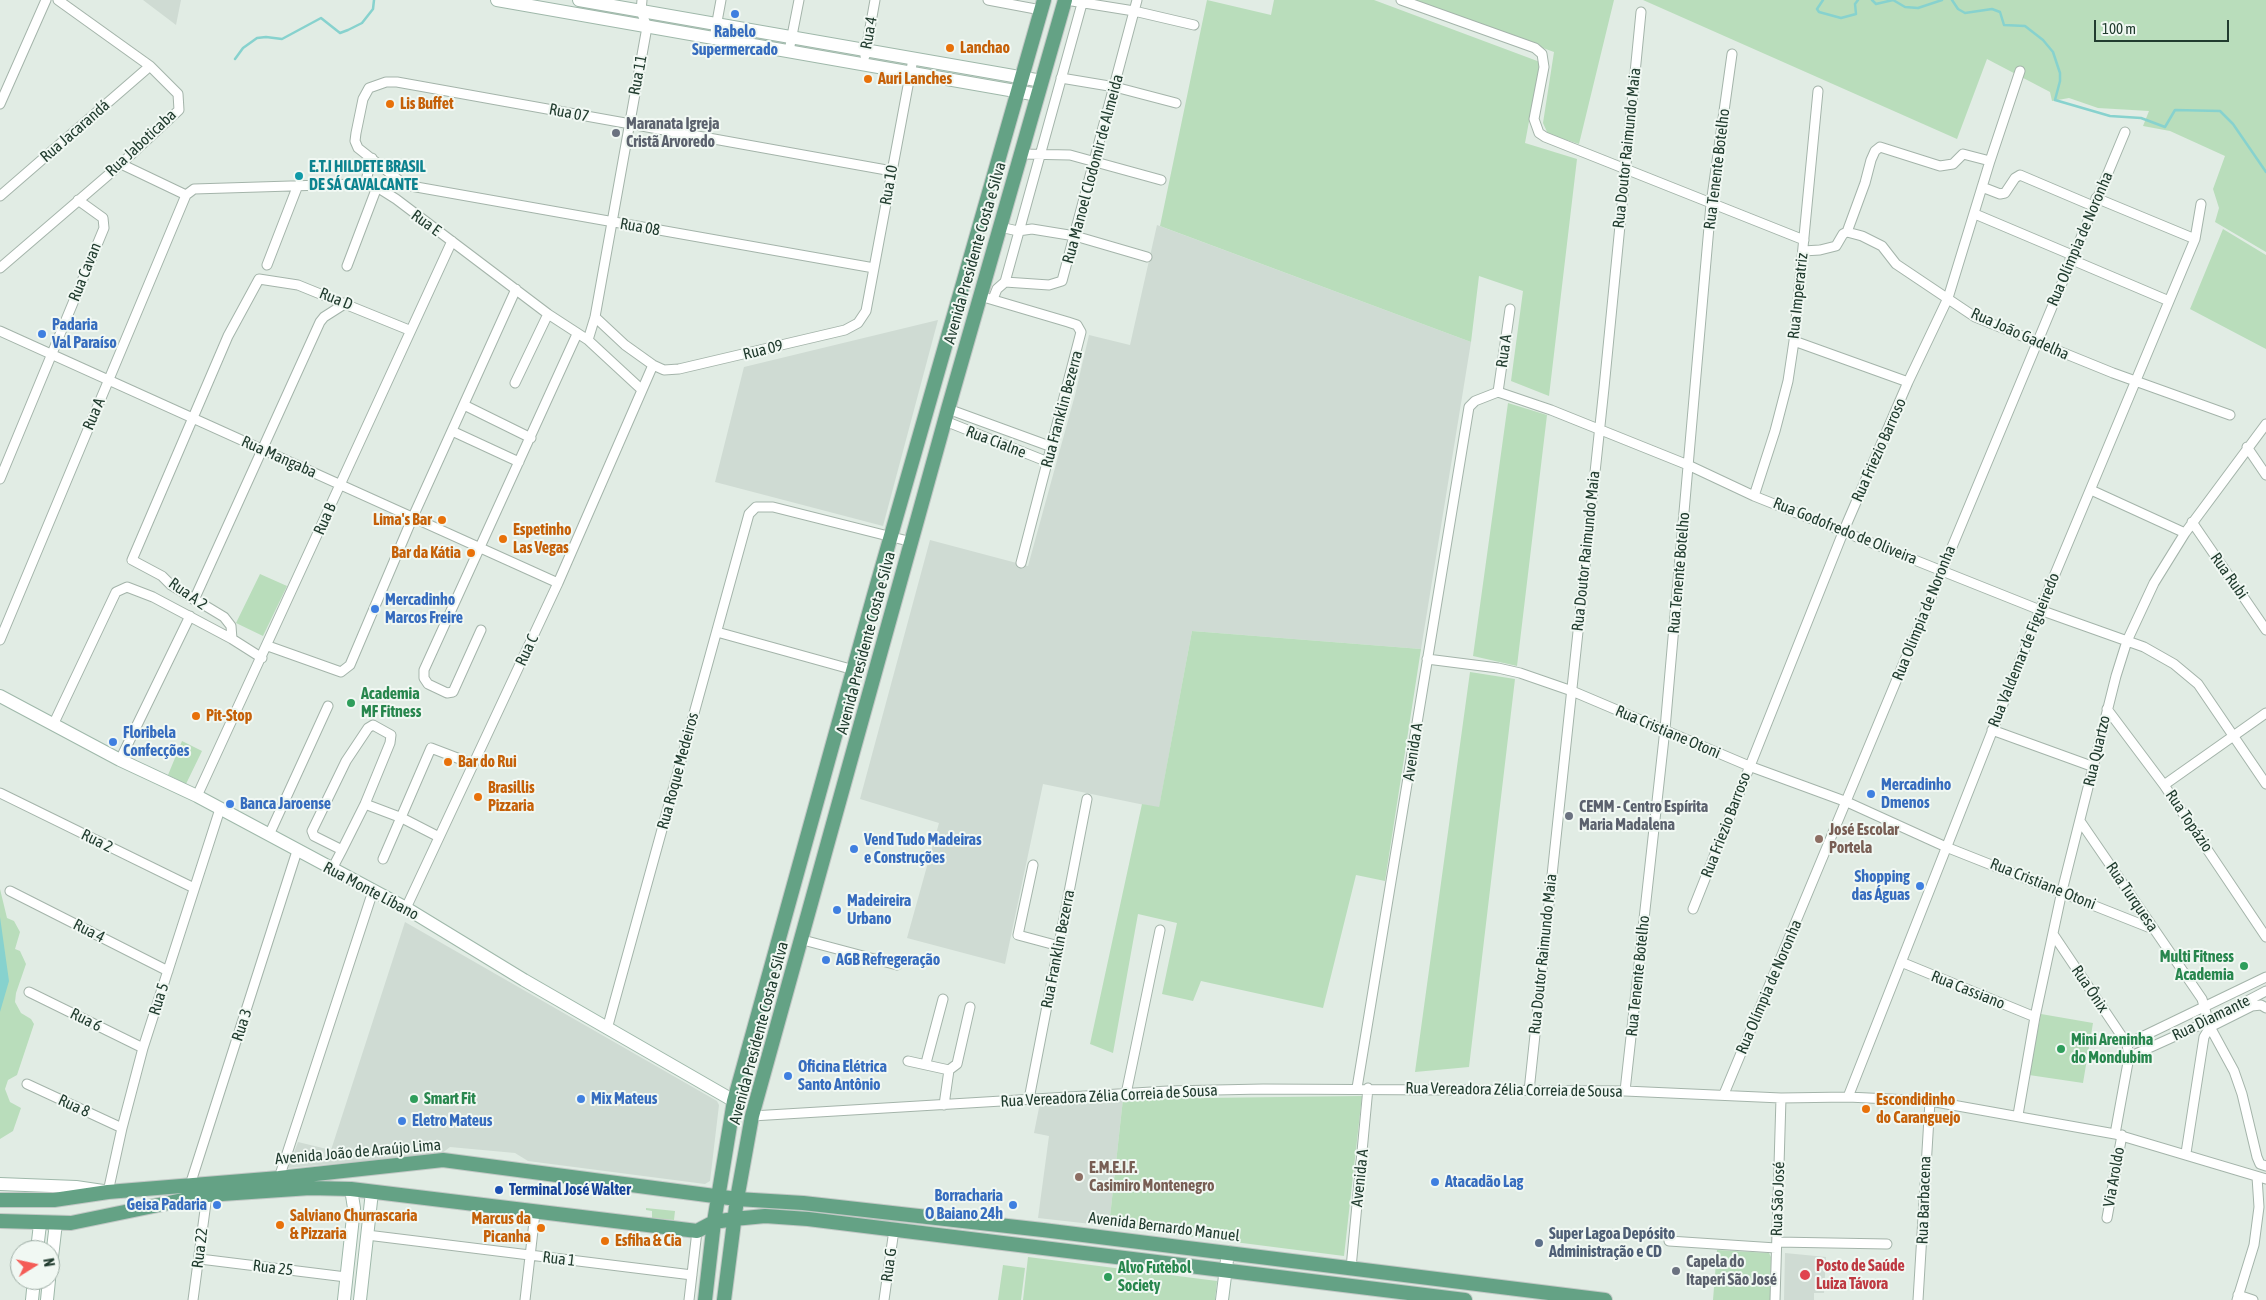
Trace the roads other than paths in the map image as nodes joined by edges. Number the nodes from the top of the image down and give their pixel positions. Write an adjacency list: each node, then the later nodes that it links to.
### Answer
1 (46, 0): 37 (street)
2 (58, 0): 25 (street, Rua Jaboticaba)
3 (497, 0): 19 (street)
4 (579, 0): 13 (street)
5 (721, 0): 17 (street)
6 (799, 0): 21 (street)
7 (875, 0): 22 (street, Rua 4)
8 (988, 0): 14 (street)
9 (1066, 0): 12 (street); 31 (main road, Avenida Presidente Costa e Silva)
10 (1137, 0): 15 (street, Rua Manoel Clodomir de Almeida)
11 (1401, 0): 46 (street)
12 (1083, 1): 15 (street); 30 (street)
13 (642, 5): 17 (street); 19 (street)
14 (1042, 5): 29 (main road, Avenida Presidente Costa e Silva)
15 (1134, 11): 18 (street); 32 (street, Rua Manoel Clodomir de Almeida)
16 (1641, 12): 46 (street, Rua Doutor Raimundo Maia)
17 (717, 24): 20 (street); 21 (street)
18 (1194, 25)
19 (647, 27): 20 (street); 38 (street, Rua 11)
20 (714, 38): 21 (street)
21 (790, 45): 22 (street); 26 (street)
22 (866, 52): 24 (street); 26 (street, Rua 4)
23 (1732, 54): 60 (street, Rua Tenente Botelho)
24 (912, 59): 28 (street, Rua 10); 29 (street)
25 (150, 66): 45 (street, Rua Jaboticaba); 55 (street, Rua Jacarandá)
26 (864, 66): 28 (street)
27 (2020, 71): 43 (street, Rua Friezio Barroso)
28 (910, 74): 34 (street); 47 (street, Rua 10)
29 (1021, 78): 31 (street); 34 (main road, Avenida Presidente Costa e Silva)
30 (1061, 78): 32 (street); 41 (street)
31 (1042, 81): 35 (main road, Avenida Presidente Costa e Silva)
32 (1115, 87): 36 (street); 44 (street, Rua Manoel Clodomir de Almeida)
33 (1818, 91): 71 (street, Rua Imperatriz)
34 (1017, 92): 35 (street); 58 (main road, Avenida Presidente Costa e Silva)
35 (1038, 95): 40 (main road, Avenida Presidente Costa e Silva)
36 (1176, 103)
37 (0, 104)
38 (628, 124): 42 (street, Rua 07); 47 (street, Rua 07); 64 (street, Rua 11)
39 (2125, 132): 59 (street, Rua Olímpia de Noronha)
40 (1021, 154): 41 (street); 62 (main road, Avenida Presidente Costa e Silva)
41 (1039, 154): 44 (street); 67 (street)
42 (372, 158): 49 (street); 51 (street, Rua 07)
43 (1990, 161): 52 (street, Rua Friezio Barroso); 68 (street)
44 (1094, 162): 48 (street); 69 (street, Rua Manoel Clodomir de Almeida)
45 (121, 164): 54 (street); 57 (street, Rua Jaboticaba)
46 (1625, 167): 60 (street); 109 (street, Rua Doutor Raimundo Maia)
47 (892, 171): 79 (street, Rua 10)
48 (1162, 180)
49 (365, 184): 50 (street, Rua E); 53 (street, Rua E)
50 (298, 185): 54 (street, Rua E); 76 (street)
51 (406, 185): 56 (street); 64 (street, Rua 08)
52 (1982, 187): 59 (street); 63 (street, Rua Friezio Barroso)
53 (376, 188): 56 (street, Rua E); 77 (street)
54 (189, 192): 99 (street, Rua A)
55 (0, 196)
56 (396, 199): 72 (street, Rua E)
57 (78, 200): 78 (street, Rua Jaboticaba); 96 (street, Rua Cavan)
58 (987, 200): 62 (main road); 65 (main road, Avenida Presidente Costa e Silva)
59 (2095, 202): 70 (street); 75 (street, Rua Olímpia de Noronha)
60 (1711, 204): 71 (street); 117 (street, Rua Tenente Botelho)
61 (2201, 204): 70 (street, Rua Valdemar de Figueiredo)
62 (1005, 207): 66 (main road, Avenida Presidente Costa e Silva)
63 (1975, 214): 75 (street); 83 (street, Rua Friezio Barroso)
64 (611, 222): 79 (street, Rua 08); 89 (street, Rua 11)
65 (978, 231): 66 (main road); 127 (main road, Avenida Presidente Costa e Silva)
66 (999, 231): 67 (street); 82 (main road, Avenida Presidente Costa e Silva)
67 (1018, 231): 69 (street); 80 (street)
68 (1847, 232): 73 (street); 83 (street, Rua João Gadelha)
69 (1075, 236): 74 (street); 80 (street, Rua Manoel Clodomir de Almeida)
70 (2195, 239): 84 (street, Rua Valdemar de Figueiredo)
71 (1804, 240): 73 (street, Rua Imperatriz)
72 (452, 241): 81 (street, Rua E); 90 (street, Rua B)
73 (1803, 251): 94 (street, Rua Imperatriz)
74 (1147, 257)
75 (2071, 257): 84 (street); 95 (street, Rua Olímpia de Noronha)
76 (267, 265)
77 (347, 266)
78 (0, 268)
79 (874, 268): 87 (street, Rua 10)
80 (1005, 282): 82 (street)
81 (516, 289): 88 (street, Rua E); 104 (street)
82 (987, 298): 105 (main road, Avenida Presidente Costa e Silva); 112 (street, Rua Franklin Bezerra)
83 (1948, 298): 95 (street, Rua João Gadelha); 100 (street, Rua Friezio Barroso)
84 (2169, 300): 98 (street, Rua Valdemar de Figueiredo)
85 (346, 303): 90 (street, Rua D); 107 (street, Rua D); 114 (street)
86 (1510, 310): 103 (street, Rua A)
87 (866, 311): 97 (street, Rua 09)
88 (548, 314): 92 (street, Rua E); 101 (street)
89 (595, 316): 93 (street); 97 (street, Rua 09)
90 (410, 330): 120 (street, Rua B)
91 (0, 331): 96 (street, Rua Mangaba)
92 (577, 334): 93 (street); 111 (street)
93 (588, 340): 102 (street)
94 (1794, 341): 100 (street); 122 (street, Rua Imperatriz)
95 (2037, 342): 98 (street, Rua João Gadelha); 131 (street, Rua Olímpia de Noronha)
96 (52, 354): 99 (street, Rua Mangaba); 119 (street)
97 (652, 365): 102 (street)
98 (2135, 379): 106 (street, Rua João Gadelha); 121 (street, Rua Valdemar de Figueiredo)
99 (109, 380): 107 (street, Rua Mangaba); 140 (street, Rua A)
100 (1908, 382): 125 (street, Rua Friezio Barroso)
101 (515, 384)
102 (641, 390): 132 (street, Rua C)
103 (1498, 392): 109 (street, Rua Godofredo de Oliveira); 144 (street, Avenida A)
104 (464, 405): 110 (street); 111 (street)
105 (947, 415): 112 (street, Rua Cialne); 116 (street, Rua Cialne); 128 (main road, Avenida Presidente Costa e Silva)
106 (2230, 415)
107 (193, 416): 114 (street, Rua Mangaba); 133 (street, Rua A 2)
108 (2266, 424): 113 (street, Rua Quartzo)
109 (1599, 430): 117 (street, Rua Godofredo de Oliveira); 146 (street, Rua Doutor Raimundo Maia)
110 (452, 431): 115 (street); 123 (street)
111 (531, 438): 115 (street)
112 (1052, 447): 116 (street, Rua Franklin Bezerra)
113 (2247, 447): 118 (street); 124 (street, Rua Quartzo)
114 (261, 448): 120 (street, Rua Mangaba); 133 (street)
115 (519, 462): 129 (street)
116 (1048, 462): 130 (street, Rua Franklin Bezerra)
117 (1688, 465): 122 (street, Rua Godofredo de Oliveira); 152 (street, Rua Tenente Botelho)
118 (2266, 475)
119 (0, 479)
120 (340, 485): 123 (street, Rua Mangaba); 142 (street, Rua B)
121 (2090, 490): 126 (street); 134 (street, Rua Valdemar de Figueiredo)
122 (1754, 496): 125 (street, Rua Godofredo de Oliveira)
123 (412, 519): 129 (street, Rua Mangaba); 142 (street)
124 (2192, 522): 126 (street, Rua Quartzo); 137 (street, Rua Rubi)
125 (1844, 530): 131 (street, Rua Godofredo de Oliveira); 157 (street, Rua Friezio Barroso)
126 (2185, 533): 141 (street, Rua Quartzo)
127 (892, 536): 128 (street); 138 (street, Rua Roque Medeiros); 145 (main road, Avenida Presidente Costa e Silva)
128 (912, 542): 160 (main road, Avenida Presidente Costa e Silva)
129 (479, 548): 132 (street, Rua Mangaba); 136 (street)
130 (1021, 563)
131 (1942, 570): 134 (street, Rua Godofredo de Oliveira); 166 (street, Rua Olímpia de Noronha)
132 (558, 583): 156 (street, Rua C)
133 (194, 600): 139 (street, Rua A 2)
134 (2040, 610): 141 (street, Rua Godofredo de Oliveira); 153 (street, Rua Valdemar de Figueiredo)
135 (190, 616): 139 (street); 151 (street); 155 (street)
136 (481, 630)
137 (2266, 630)
138 (717, 632): 145 (street); 206 (street, Rua Roque Medeiros)
139 (232, 639): 143 (street)
140 (0, 640)
141 (2127, 641): 149 (street, Rua Quartzo); 154 (street, Rua Godofredo de Oliveira)
142 (268, 646): 143 (street, Rua B)
143 (262, 658): 164 (street, Rua B)
144 (1427, 659): 146 (street, Rua Cristiane Otoni); 215 (street, Avenida A)
145 (854, 670): 159 (main road, Avenida Presidente Costa e Silva)
146 (1572, 691): 152 (street, Rua Cristiane Otoni); 217 (street, Rua Doutor Raimundo Maia)
147 (0, 696): 151 (street, Rua Monte Líbano)
148 (328, 706): 171 (street)
149 (2107, 709): 158 (street, Rua Quartzo); 162 (street, Rua Topázio)
150 (2266, 713): 154 (street)
151 (53, 725): 155 (street, Rua Monte Líbano)
152 (1665, 729): 157 (street, Rua Cristiane Otoni); 218 (street, Rua Tenente Botelho)
153 (1992, 730): 158 (street); 173 (street, Rua Valdemar de Figueiredo)
154 (2234, 737): 161 (street, Rua Godofredo de Oliveira); 162 (street)
155 (120, 760): 164 (street, Rua Monte Líbano)
156 (473, 764): 169 (street); 172 (street, Rua C)
157 (1749, 766): 166 (street, Rua Cristiane Otoni); 184 (street, Rua Friezio Barroso)
158 (2094, 768): 170 (street, Rua Quartzo)
159 (825, 774): 160 (main road); 194 (main road, Avenida Presidente Costa e Silva)
160 (847, 780): 189 (main road, Avenida Presidente Costa e Silva)
161 (2266, 784)
162 (2164, 785): 188 (street, Rua Topázio)
163 (0, 793): 179 (street, Rua 2)
164 (198, 796): 168 (street, Rua Monte Líbano)
165 (1087, 799): 190 (street, Rua Franklin Bezerra)
166 (1847, 802): 173 (street, Rua Cristiane Otoni); 220 (street, Rua Olímpia de Noronha)
167 (365, 804): 169 (street); 174 (street); 174 (street)
168 (220, 809): 171 (street, Rua Monte Líbano); 179 (street, Rua 5)
169 (402, 818): 172 (street); 176 (street)
170 (2080, 821): 182 (street, Rua Quartzo); 185 (street, Rua Turquesa)
171 (269, 835): 175 (street, Rua Monte Líbano)
172 (439, 837): 183 (street, Rua C)
173 (1946, 847): 182 (street, Rua Cristiane Otoni); 191 (street, Rua Valdemar de Figueiredo)
174 (342, 850): 178 (street)
175 (297, 851): 178 (street, Rua Monte Líbano); 239 (street, Rua 3)
176 (383, 859)
177 (1033, 864): 190 (street)
178 (332, 870): 181 (street, Rua Monte Líbano)
179 (194, 888): 193 (street, Rua 5)
180 (10, 891): 193 (street, Rua 4)
181 (373, 891): 183 (street, Rua Monte Líbano); 233 (street)
182 (2062, 891): 185 (street, Rua Cristiane Otoni); 187 (street, Rua Quartzo)
183 (406, 908): 206 (street, Rua Monte Líbano)
184 (1694, 909)
185 (2153, 929): 201 (street, Rua Turquesa)
186 (1160, 930): 219 (street)
187 (2053, 934): 203 (street, Rua Quartzo); 208 (street, Rua Ônix)
188 (2266, 937)
189 (803, 940): 192 (street); 198 (main road, Avenida Presidente Costa e Silva)
190 (1059, 946): 223 (street, Rua Franklin Bezerra)
191 (1901, 962): 203 (street, Rua Cassiano); 221 (street, Rua Valdemar de Figueiredo)
192 (897, 965)
193 (168, 971): 209 (street, Rua 5)
194 (768, 977): 198 (main road); 205 (main road, Avenida Presidente Costa e Silva)
195 (2266, 977): 201 (street, Rua Diamante)
196 (2266, 991): 204 (street, Rua Diamante)
197 (29, 992): 209 (street, Rua 6)
198 (787, 997): 207 (main road, Avenida Presidente Costa e Silva)
199 (943, 999): 212 (street)
200 (970, 1007): 213 (street)
201 (2206, 1007): 204 (street, Rua Turquesa); 208 (street, Rua Diamante)
202 (2266, 1008): 204 (street)
203 (2035, 1017): 227 (street, Rua Quartzo)
204 (2209, 1024): 210 (street, Rua Diamante); 231 (street, Rua Turquesa); 232 (street, Rua Turquesa)
205 (755, 1025): 207 (main road); 225 (main road, Avenida Presidente Costa e Silva)
206 (607, 1029): 225 (street, Rua Monte Líbano)
207 (774, 1041): 228 (main road, Avenida Presidente Costa e Silva)
208 (2127, 1044): 210 (street, Rua Ônix)
209 (144, 1048): 229 (street, Rua 5)
210 (2129, 1057): 230 (street, Rua Ônix)
211 (908, 1060): 212 (street)
212 (926, 1064): 213 (street)
213 (949, 1070): 226 (street)
214 (27, 1084): 229 (street, Rua 8)
215 (1358, 1088): 216 (street, Rua Vereadora Zélia Correia de Sousa); 219 (street, Rua Vereadora Zélia Correia de Sousa)
216 (1368, 1088): 217 (street, Rua Vereadora Zélia Correia de Sousa); 261 (street, Avenida A)
217 (1529, 1090): 218 (street, Rua Vereadora Zélia Correia de Sousa)
218 (1625, 1091): 220 (street, Rua Vereadora Zélia Correia de Sousa)
219 (1126, 1094): 223 (street, Rua Vereadora Zélia Correia de Sousa)
220 (1724, 1094): 222 (street, Rua Vereadora Zélia Correia de Sousa)
221 (1848, 1096): 222 (street, Rua Vereadora Zélia Correia de Sousa); 224 (street, Rua Vereadora Zélia Correia de Sousa)
222 (1781, 1098): 257 (street, Rua São José)
223 (1029, 1099): 226 (street, Rua Vereadora Zélia Correia de Sousa)
224 (1930, 1100): 227 (street, Rua Vereadora Zélia Correia de Sousa); 278 (street, Rua Barbacena)
225 (734, 1101): 240 (main road, Avenida Presidente Costa e Silva)
226 (944, 1105): 228 (street, Rua Vereadora Zélia Correia de Sousa)
227 (2018, 1115): 230 (street, Rua Vereadora Zélia Correia de Sousa)
228 (752, 1116): 241 (main road, Avenida Presidente Costa e Silva)
229 (122, 1128): 237 (street, Rua 5)
230 (2118, 1135): 231 (street, Rua Vereadora Zélia Correia de Sousa); 244 (street, Via Aroldo)
231 (2186, 1154): 234 (street, Rua Vereadora Zélia Correia de Sousa)
232 (2266, 1166)
233 (279, 1178): 239 (main road, Avenida João de Araújo Lima); 240 (main road, Avenida João de Araújo Lima)
234 (2262, 1178): 265 (street)
235 (0, 1184): 237 (street)
236 (351, 1189): 238 (main road, Avenida João de Araújo Lima); 239 (main road, Avenida João de Araújo Lima); 264 (street)
237 (108, 1192): 239 (main road, Avenida João de Araújo Lima); 242 (main road, Avenida João de Araújo Lima)
238 (372, 1192): 243 (main road, Avenida João de Araújo Lima); 252 (street)
239 (197, 1193): 248 (main road, Avenida João de Araújo Lima); 260 (street, Rua 22)
240 (719, 1196): 241 (main road, Avenida Bernardo Manuel); 247 (main road, Avenida Presidente Costa e Silva)
241 (737, 1199): 245 (main road, Avenida Presidente Costa e Silva); 258 (main road, Avenida Bernardo Manuel)
242 (0, 1200)
243 (535, 1212): 251 (main road, Avenida João de Araújo Lima); 259 (street)
244 (2107, 1218)
245 (734, 1219): 247 (main road); 250 (main road); 272 (main road, Avenida Presidente Costa e Silva)
246 (0, 1221): 249 (main road, Avenida João de Araújo Lima)
247 (714, 1222): 251 (main road); 271 (main road, Avenida Presidente Costa e Silva)
248 (56, 1223): 249 (main road, Avenida João de Araújo Lima); 254 (street)
249 (40, 1224): 253 (street)
250 (894, 1230): 262 (main road); 273 (street, Rua G)
251 (697, 1231): 263 (street)
252 (368, 1235): 259 (street, Rua 1); 268 (street)
253 (38, 1240)
254 (54, 1240)
255 (1668, 1242): 257 (street)
256 (1887, 1244): 257 (street)
257 (1777, 1245): 277 (street, Rua São José)
258 (1228, 1252): 261 (main road, Avenida Bernardo Manuel); 262 (street)
259 (530, 1255): 263 (street, Rua 1); 269 (street)
260 (200, 1259): 264 (street, Rua 25); 266 (street, Rua 22)
261 (1351, 1268): 276 (main road, Avenida Bernardo Manuel)
262 (1226, 1272): 274 (street); 275 (main road)
263 (692, 1275): 270 (street)
264 (346, 1277): 267 (street)
265 (2238, 1298): 279 (street)
266 (193, 1300)
267 (344, 1300)
268 (360, 1300)
269 (524, 1300)
270 (688, 1300)
271 (705, 1300)
272 (724, 1300)
273 (884, 1300)
274 (1222, 1300)
275 (1466, 1300)
276 (1605, 1300)
277 (1775, 1300)
278 (1918, 1300)
279 (2253, 1300)

